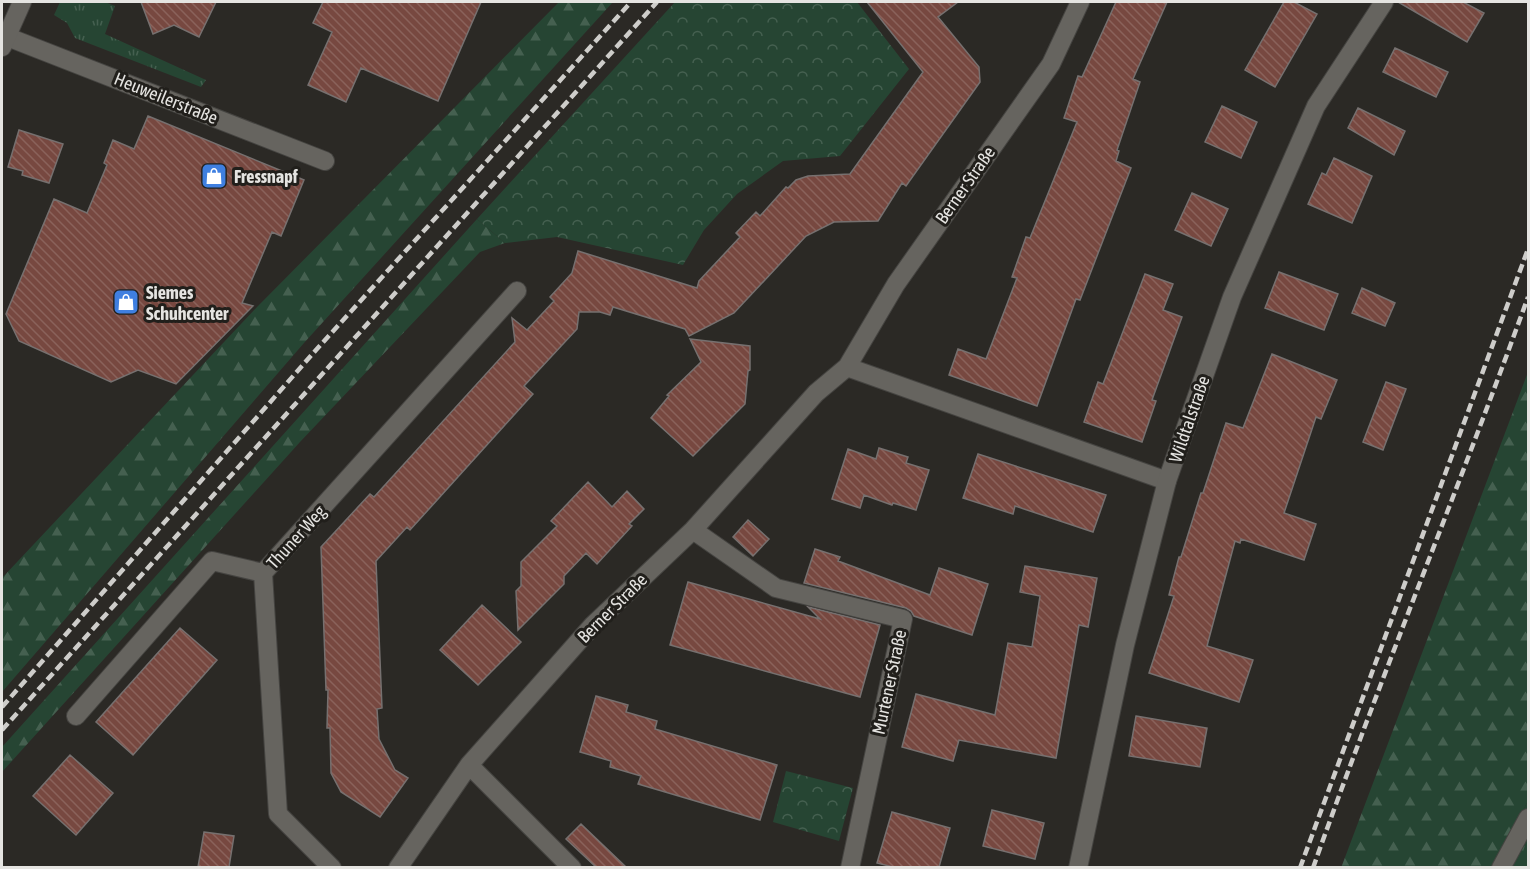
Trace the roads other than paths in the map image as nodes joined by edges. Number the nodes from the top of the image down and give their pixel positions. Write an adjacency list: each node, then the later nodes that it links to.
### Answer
1 (22, 2): 4 (street)
2 (1080, 2): 7 (street, Berner Straße)
3 (1384, 2): 8 (street, Wildtalstraße)
4 (3, 41): 5 (street, Heuweilerstraße)
5 (325, 161)
6 (517, 291): 10 (street, Thuner Weg)
7 (847, 367): 8 (street); 9 (street, Berner Straße)
8 (1167, 482): 18 (street, Wildtalstraße)
9 (693, 530): 12 (street, Berner Straße); 17 (street, Murtener Straße)
10 (263, 573): 11 (street); 14 (street, Thuner Weg)
11 (76, 716)
12 (469, 765): 15 (street, Berner Straße); 16 (street)
13 (1528, 818): 19 (street)
14 (332, 867)
15 (398, 867)
16 (572, 867)
17 (850, 867)
18 (1078, 867)
19 (1501, 867)

